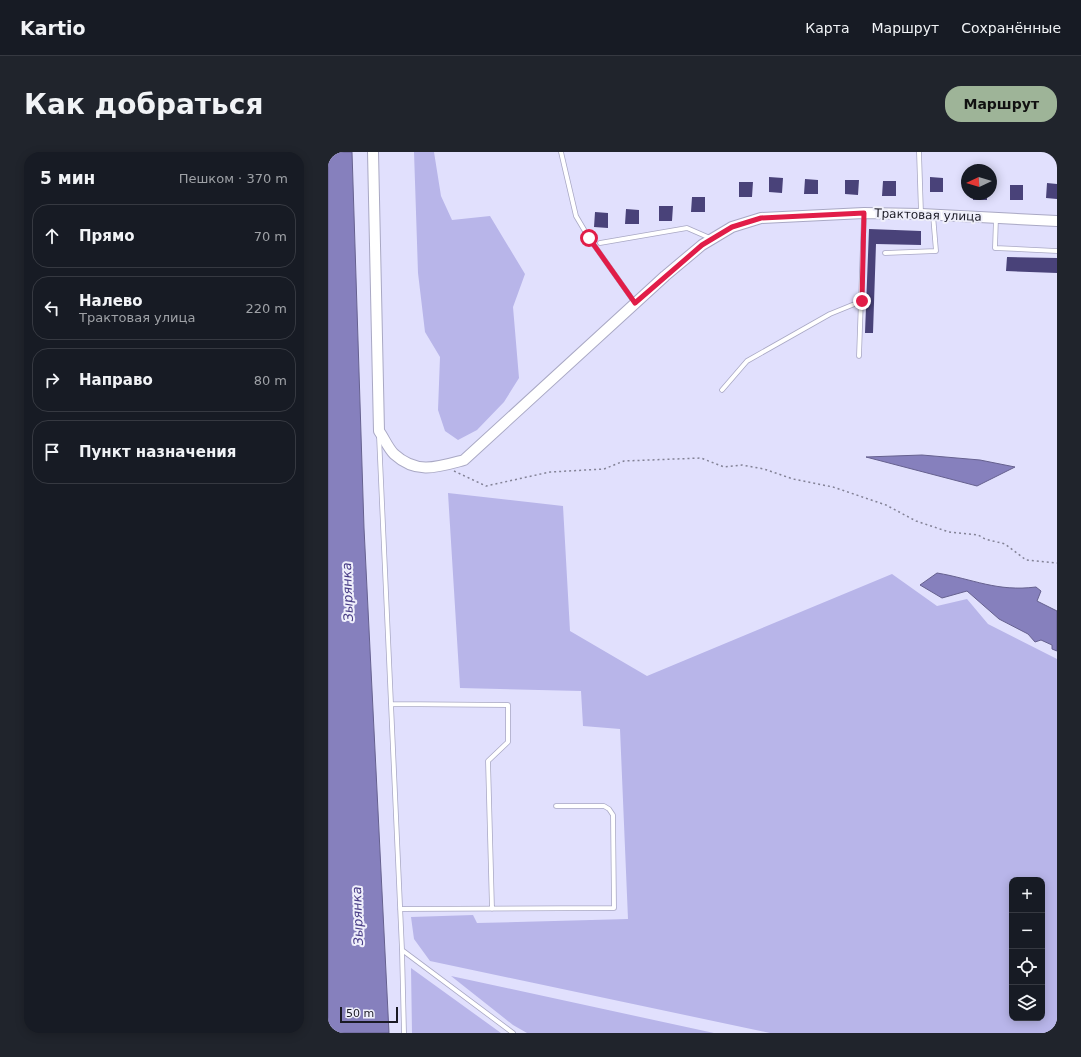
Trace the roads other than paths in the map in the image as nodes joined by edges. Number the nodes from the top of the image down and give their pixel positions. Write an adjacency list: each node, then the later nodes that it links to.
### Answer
1 (373, 152): 17 (street)
2 (561, 152): 14 (lane)
3 (919, 152): 5 (lane)
4 (864, 213): 5 (street, Трактовая улица); 9 (street, Трактовая улица); 13 (lane)
5 (921, 214): 6 (street, Трактовая улица)
6 (933, 214): 7 (street, Трактовая улица); 12 (lane)
7 (996, 217): 8 (street, Трактовая улица); 11 (lane)
8 (1057, 221)
9 (713, 239): 10 (lane); 14 (street, Трактовая улица)
10 (600, 243)
11 (1057, 251)
12 (885, 253)
13 (862, 301): 15 (lane); 16 (lane)
14 (635, 303): 17 (street, Трактовая улица)
15 (859, 356)
16 (722, 390)
17 (379, 431): 18 (lane)
18 (391, 704): 20 (lane); 21 (lane)
19 (556, 806): 21 (lane)
20 (400, 909): 21 (lane); 22 (lane)
21 (492, 909)
22 (402, 950): 23 (lane); 24 (lane)
23 (404, 1033)
24 (513, 1033)

